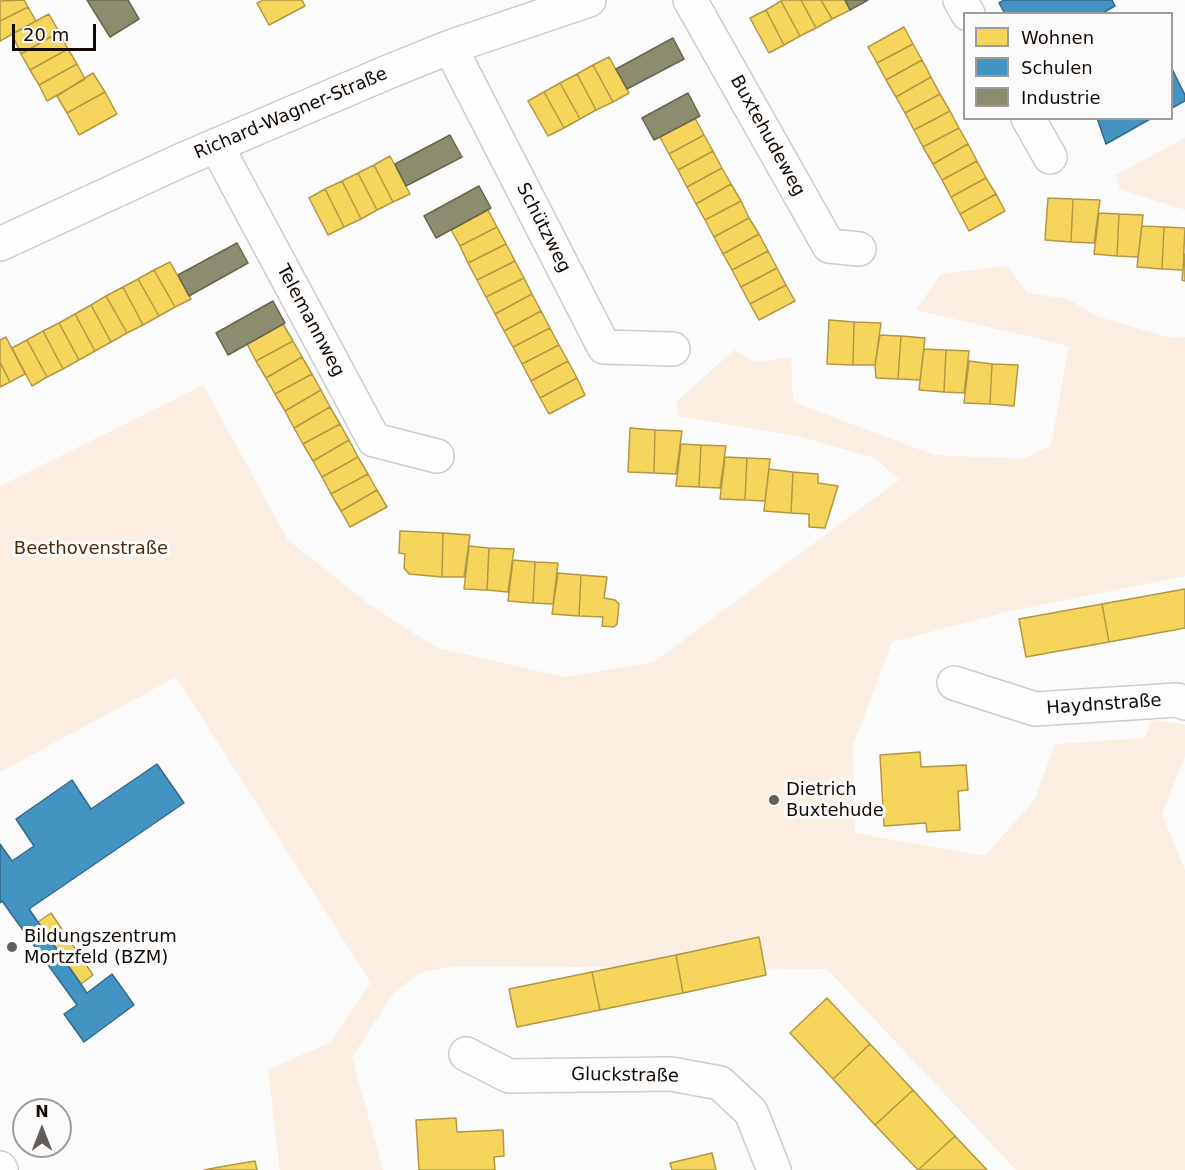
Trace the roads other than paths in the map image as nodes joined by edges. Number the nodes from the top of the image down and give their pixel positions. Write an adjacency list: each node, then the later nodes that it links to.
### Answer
1 (589, 0): 3 (street, Richard-Wagner-Straße)
2 (690, 0): 8 (street, Buxtehudeweg)
3 (450, 47): 5 (street, Richard-Wagner-Straße); 9 (street, Schützweg)
4 (1029, 120): 6 (street)
5 (216, 145): 7 (street, Richard-Wagner-Straße); 10 (street, Telemannweg)
6 (1050, 157)
7 (0, 244)
8 (859, 249)
9 (673, 349)
10 (436, 456)
11 (954, 683): 12 (street, Haydnstraße)
12 (1185, 703)
13 (466, 1054): 14 (street, Gluckstraße)
14 (774, 1170)

